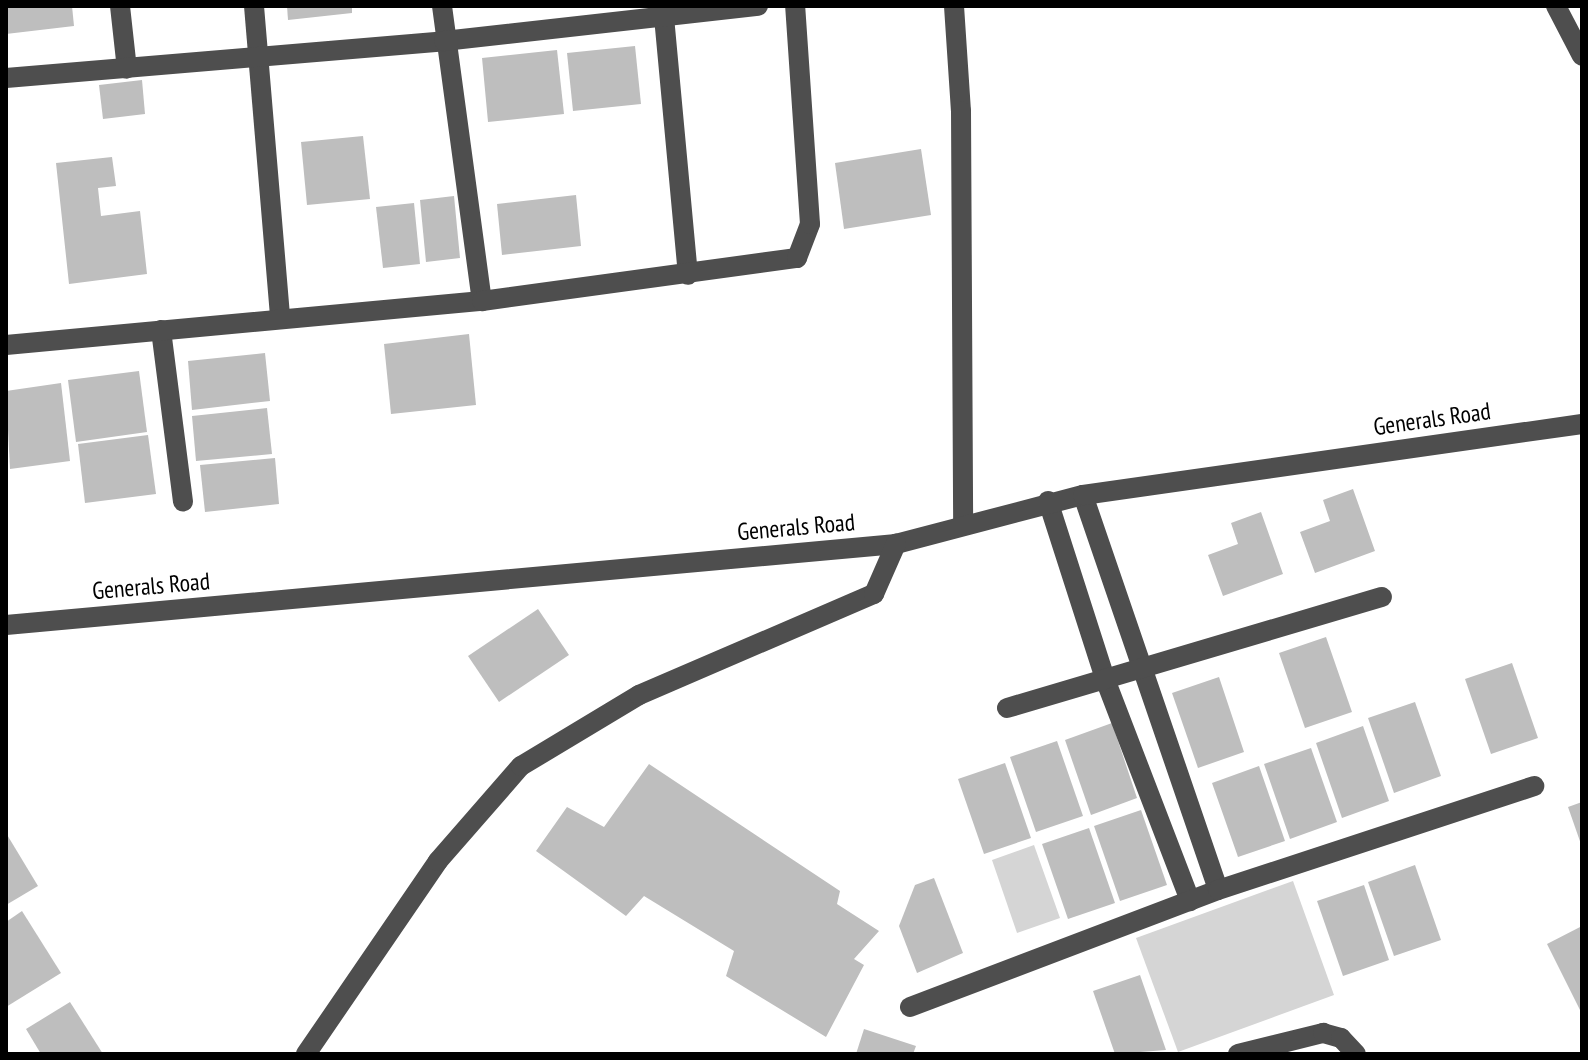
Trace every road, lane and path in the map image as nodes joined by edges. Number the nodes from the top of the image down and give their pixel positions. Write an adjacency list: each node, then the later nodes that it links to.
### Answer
1 (120, 6): 12 (street)
2 (254, 6): 11 (street)
3 (442, 6): 9 (street)
4 (758, 6): 8 (street)
5 (795, 6): 14 (street)
6 (954, 6): 23 (street)
7 (1556, 6): 10 (street)
8 (663, 12): 9 (street); 14 (street)
9 (444, 41): 11 (street); 15 (street)
10 (1582, 56)
11 (259, 57): 12 (street); 16 (street)
12 (127, 69): 13 (street)
13 (6, 78)
14 (688, 275): 15 (street)
15 (482, 301): 16 (street)
16 (280, 318): 17 (street)
17 (161, 330): 18 (street); 22 (street)
18 (6, 345)
19 (1582, 424): 20 (street, Generals Road)
20 (1083, 495): 21 (street, Generals Road); 27 (street)
21 (1048, 501): 23 (street, Generals Road); 28 (street)
22 (183, 502)
23 (963, 521): 24 (street, Generals Road)
24 (896, 544): 26 (street, Generals Road); 34 (street)
25 (1382, 597): 27 (street)
26 (6, 625)
27 (1143, 669): 28 (street); 31 (street)
28 (1105, 679): 29 (street); 32 (street)
29 (1007, 708)
30 (1534, 786): 31 (street)
31 (1218, 890): 32 (street)
32 (1190, 901): 33 (street)
33 (910, 1007)
34 (306, 1054)
35 (1238, 1054): 36 (street)
36 (1356, 1054)

